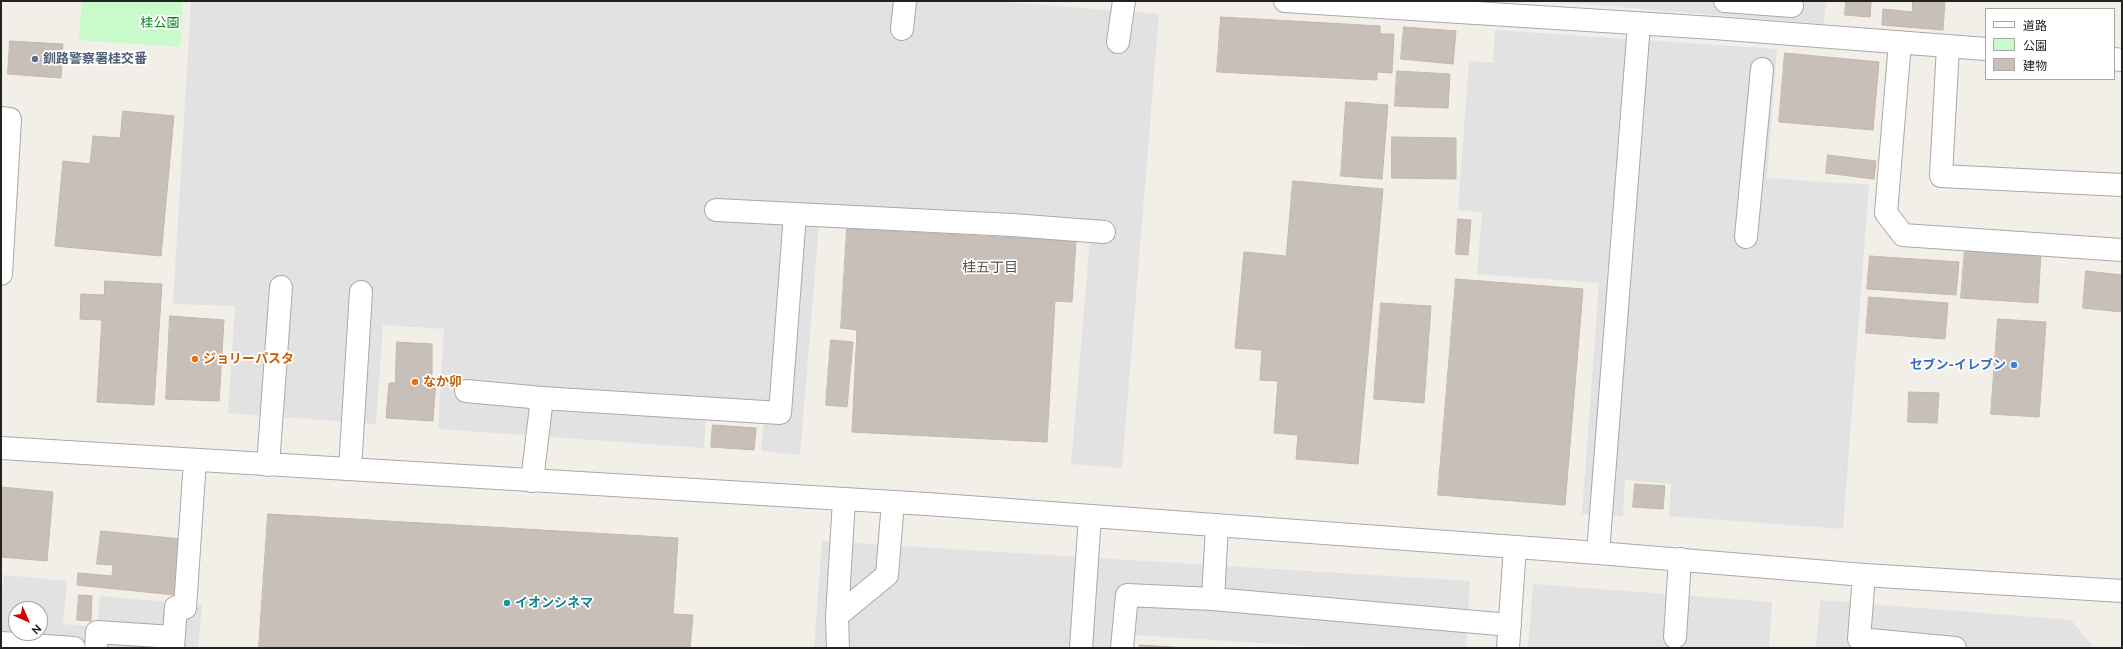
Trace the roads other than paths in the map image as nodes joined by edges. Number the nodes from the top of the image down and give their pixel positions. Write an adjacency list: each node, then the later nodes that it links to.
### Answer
1 (905, 1): 7 (street)
2 (1124, 1): 8 (street)
3 (1285, 1): 6 (street)
4 (1725, 1): 5 (street)
5 (1792, 6)
6 (1639, 24): 9 (street); 35 (street)
7 (902, 29)
8 (1118, 42)
9 (1900, 42): 10 (street); 19 (street)
10 (1948, 46): 11 (street); 14 (street)
11 (1985, 49)
12 (1762, 69): 18 (street)
13 (1, 118): 20 (street)
14 (2122, 186)
15 (716, 210): 16 (street)
16 (795, 214): 17 (street); 24 (street)
17 (1104, 232)
18 (1746, 237)
19 (2122, 250)
20 (1, 274)
21 (281, 287): 27 (street)
22 (361, 292): 28 (street)
23 (466, 391): 24 (street)
24 (542, 398): 29 (street)
25 (1, 448): 26 (street)
26 (195, 460): 27 (street); 43 (street)
27 (268, 465): 28 (street)
28 (350, 470): 29 (street)
29 (532, 481): 30 (street)
30 (844, 500): 31 (street); 40 (street)
31 (893, 502): 32 (street); 40 (street)
32 (1090, 516): 33 (street); 48 (street)
33 (1217, 525): 34 (street); 39 (street)
34 (1516, 547): 35 (street); 41 (street)
35 (1598, 552): 36 (street)
36 (1680, 559): 37 (street); 42 (street)
37 (1864, 575): 38 (street); 51 (street)
38 (2122, 591)
39 (1213, 599): 41 (street); 49 (street)
40 (837, 616): 47 (street)
41 (1510, 625): 50 (street)
42 (1675, 637)
43 (173, 642): 46 (street)
44 (1, 643): 45 (street)
45 (74, 648)
46 (96, 648)
47 (838, 648)
48 (1081, 648)
49 (1122, 648)
50 (1508, 648)
51 (1955, 648)

